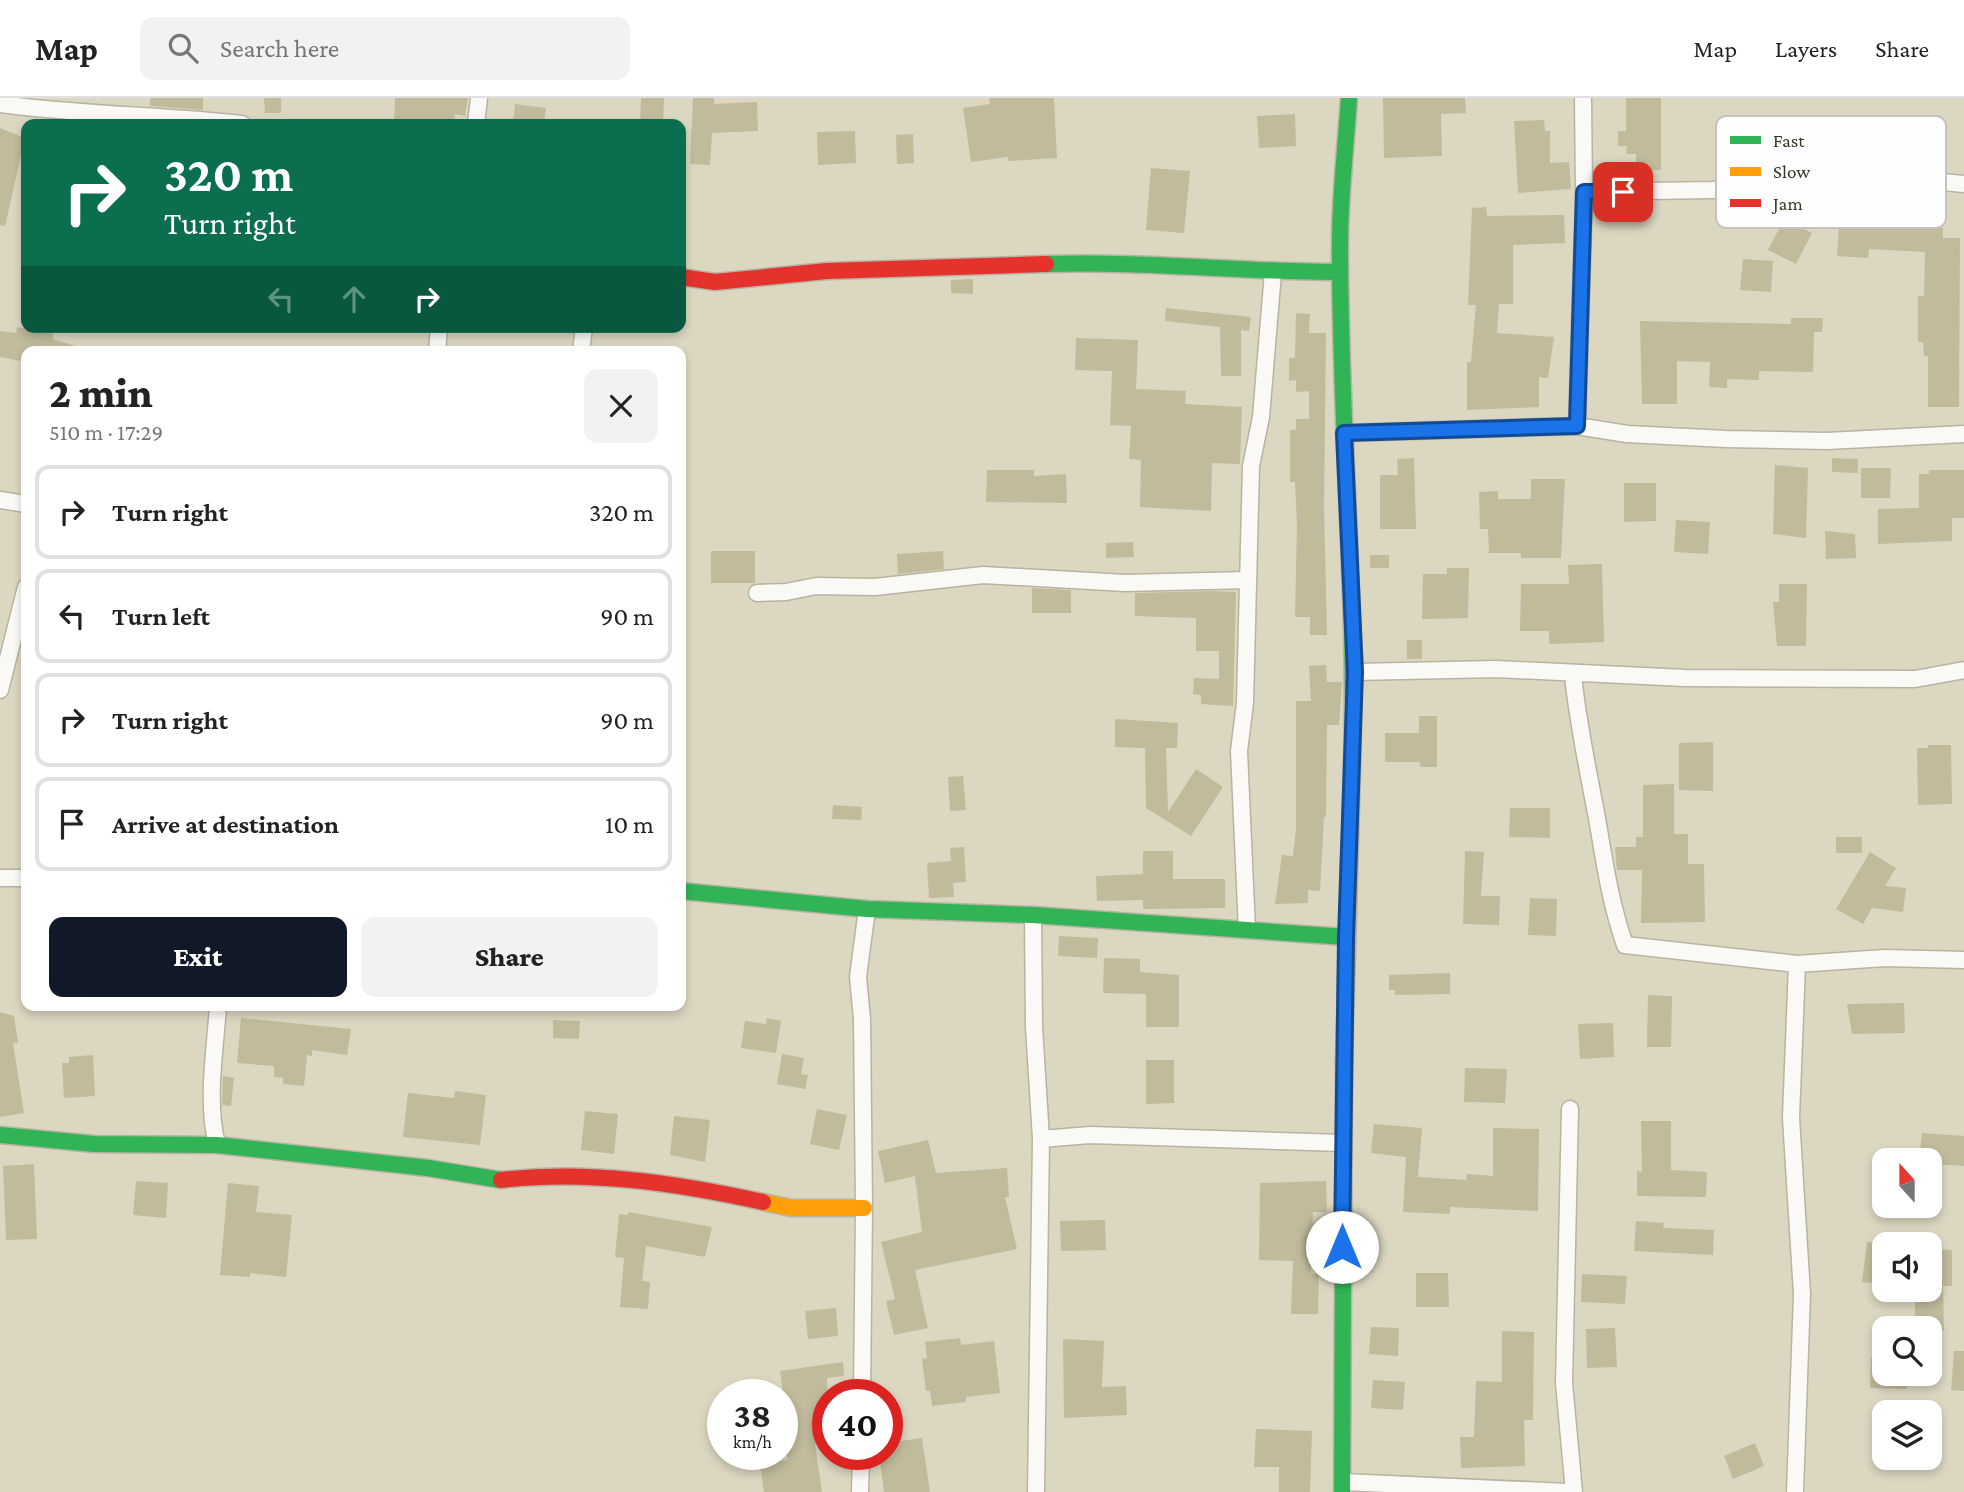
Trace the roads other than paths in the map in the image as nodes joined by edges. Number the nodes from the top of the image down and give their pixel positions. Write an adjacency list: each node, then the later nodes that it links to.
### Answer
1 (479, 98): 7 (street)
2 (1349, 98): 13 (street)
3 (1583, 98): 11 (street)
4 (0, 104): 5 (street)
5 (152, 106): 6 (street)
6 (217, 119)
7 (477, 119)
8 (1946, 183): 9 (street)
9 (1964, 184)
10 (1716, 190): 11 (street)
11 (1584, 192): 15 (street)
12 (1273, 272): 13 (street); 14 (street); 20 (street)
13 (1340, 272): 16 (street)
14 (686, 278)
15 (1577, 426): 16 (street); 17 (street)
16 (1344, 433): 24 (street)
17 (1964, 434)
18 (0, 500): 19 (street)
19 (21, 503)
20 (1248, 580): 21 (street); 32 (street)
21 (757, 593)
22 (21, 607): 26 (street)
23 (1964, 670): 25 (street)
24 (1355, 672): 25 (street); 33 (street)
25 (1573, 675): 35 (street)
26 (0, 690)
27 (0, 878): 28 (street)
28 (21, 878)
29 (686, 891): 30 (street)
30 (867, 909): 31 (street); 42 (street)
31 (1033, 915): 32 (street); 39 (street)
32 (1247, 930): 33 (street)
33 (1346, 937): 40 (street)
34 (1964, 960): 35 (street)
35 (1797, 964): 50 (street)
36 (218, 1011): 41 (street)
37 (1570, 1109): 49 (street)
38 (0, 1135): 41 (street)
39 (1041, 1139): 40 (street); 47 (street)
40 (1342, 1143): 45 (street)
41 (217, 1145): 42 (street)
42 (864, 1208): 43 (street)
43 (862, 1379)
44 (861, 1470): 46 (street)
45 (1343, 1487): 48 (street)
46 (860, 1492)
47 (1036, 1492)
48 (1568, 1492)
49 (1574, 1492)
50 (1795, 1492)

